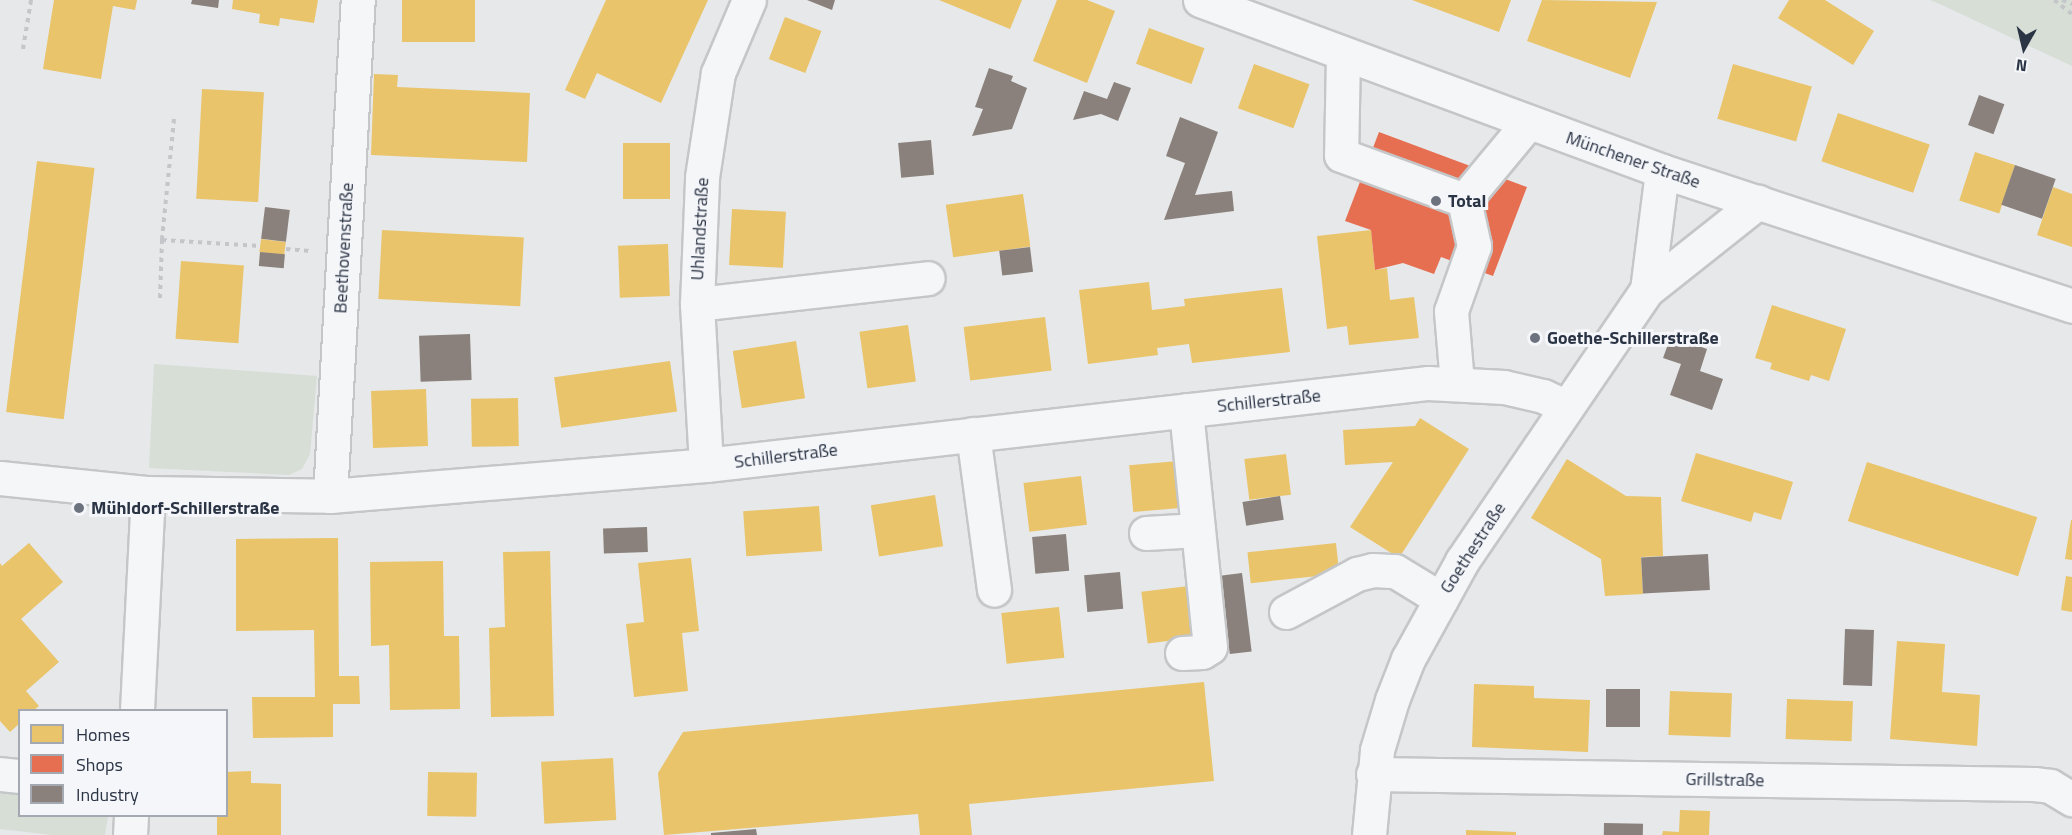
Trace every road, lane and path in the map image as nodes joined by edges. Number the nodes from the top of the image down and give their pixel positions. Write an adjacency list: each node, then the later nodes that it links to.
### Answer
1 (31, 0): 9 (path)
2 (358, 0): 30 (street, Beethovenstraße)
3 (749, 0): 21 (street, Uhlandstraße)
4 (1200, 0): 10 (street, Münchener Straße)
5 (2054, 0): 8 (path)
6 (2062, 0): 7 (path)
7 (2072, 4)
8 (2072, 14)
9 (23, 49)
10 (1343, 55): 12 (street, Münchener Straße); 14 (street)
11 (174, 119): 16 (path)
12 (1528, 123): 13 (street, Münchener Straße); 14 (street)
13 (1662, 171): 15 (street, Münchener Straße); 19 (street, Goethestraße)
14 (1464, 200): 23 (street)
15 (1758, 202): 19 (street, Goethestraße); 22 (street, Münchener Straße)
16 (162, 240): 17 (path); 20 (path)
17 (261, 246)
18 (928, 278): 21 (street)
19 (1647, 290): 24 (street, Goethestraße)
20 (160, 297)
21 (697, 304): 27 (street, Uhlandstraße)
22 (2072, 306)
23 (1457, 382): 24 (street, Schillerstraße); 25 (street, Schillerstraße)
24 (1567, 407): 34 (street, Goethestraße)
25 (1186, 410): 26 (street, Schillerstraße); 31 (street)
26 (973, 434): 27 (street, Schillerstraße); 33 (street)
27 (706, 465): 30 (street, Schillerstraße)
28 (0, 478): 29 (street, Schillerstraße)
29 (148, 493): 30 (street, Schillerstraße); 37 (street)
30 (330, 496)
31 (1198, 530): 32 (street); 36 (street)
32 (1146, 533)
33 (994, 590)
34 (1441, 599): 35 (street); 39 (street, Goethestraße)
35 (1286, 612)
36 (1182, 653)
37 (137, 709)
38 (0, 774): 40 (street)
39 (1373, 774): 41 (street, Grillstraße); 44 (street, Goethestraße)
40 (18, 776)
41 (2072, 800)
42 (131, 817): 43 (street)
43 (130, 835)
44 (1369, 835)

